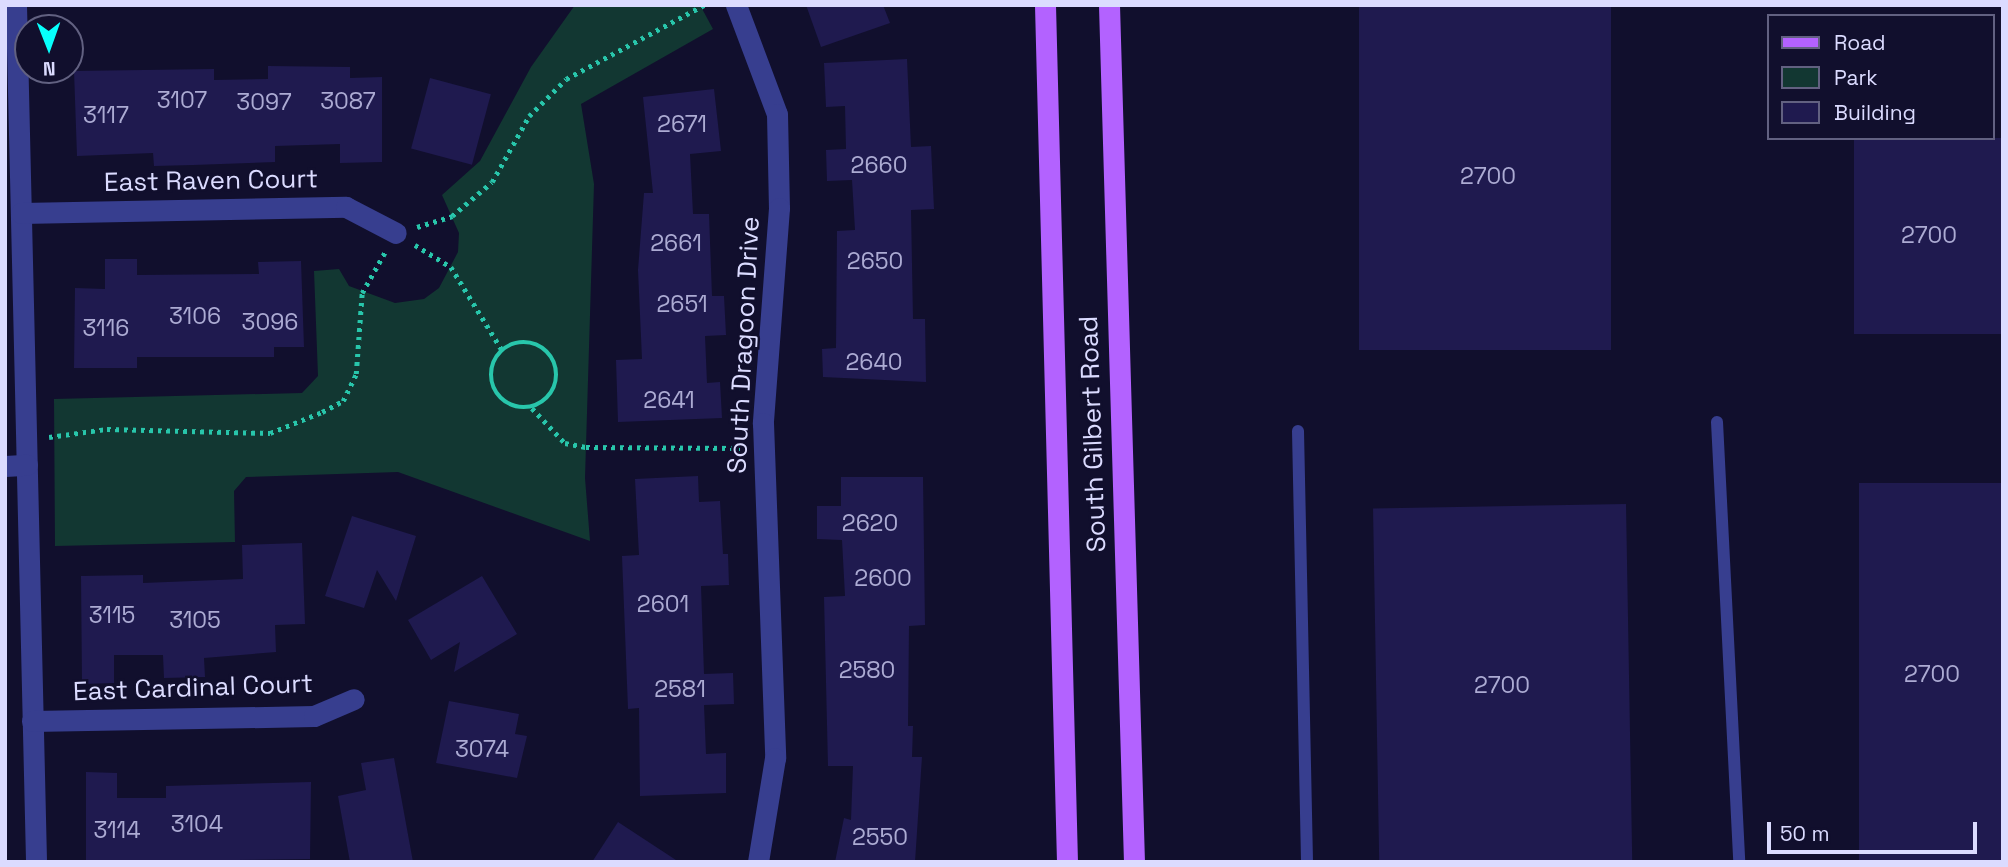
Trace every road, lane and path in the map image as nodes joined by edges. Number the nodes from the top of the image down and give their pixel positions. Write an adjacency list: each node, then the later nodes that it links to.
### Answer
1 (16, 5): 6 (street)
2 (704, 5): 7 (path)
3 (736, 5): 13 (street, South Dragoon Drive)
4 (1045, 5): 20 (main road, South Gilbert Road)
5 (1109, 5): 21 (main road, South Gilbert Road)
6 (21, 213): 7 (street, East Raven Court); 12 (street)
7 (396, 233): 8 (path); 12 (path)
8 (502, 350): 9 (path); 9 (path)
9 (532, 408): 13 (path)
10 (1717, 422): 23 (lane)
11 (1298, 431): 22 (lane)
12 (27, 435): 15 (street)
13 (763, 448): 19 (street, South Dragoon Drive)
14 (5, 466): 15 (street)
15 (27, 466): 17 (street)
16 (354, 699): 17 (street, East Cardinal Court)
17 (32, 721): 18 (street)
18 (36, 862)
19 (758, 862)
20 (1067, 862)
21 (1134, 862)
22 (1307, 862)
23 (1739, 862)

